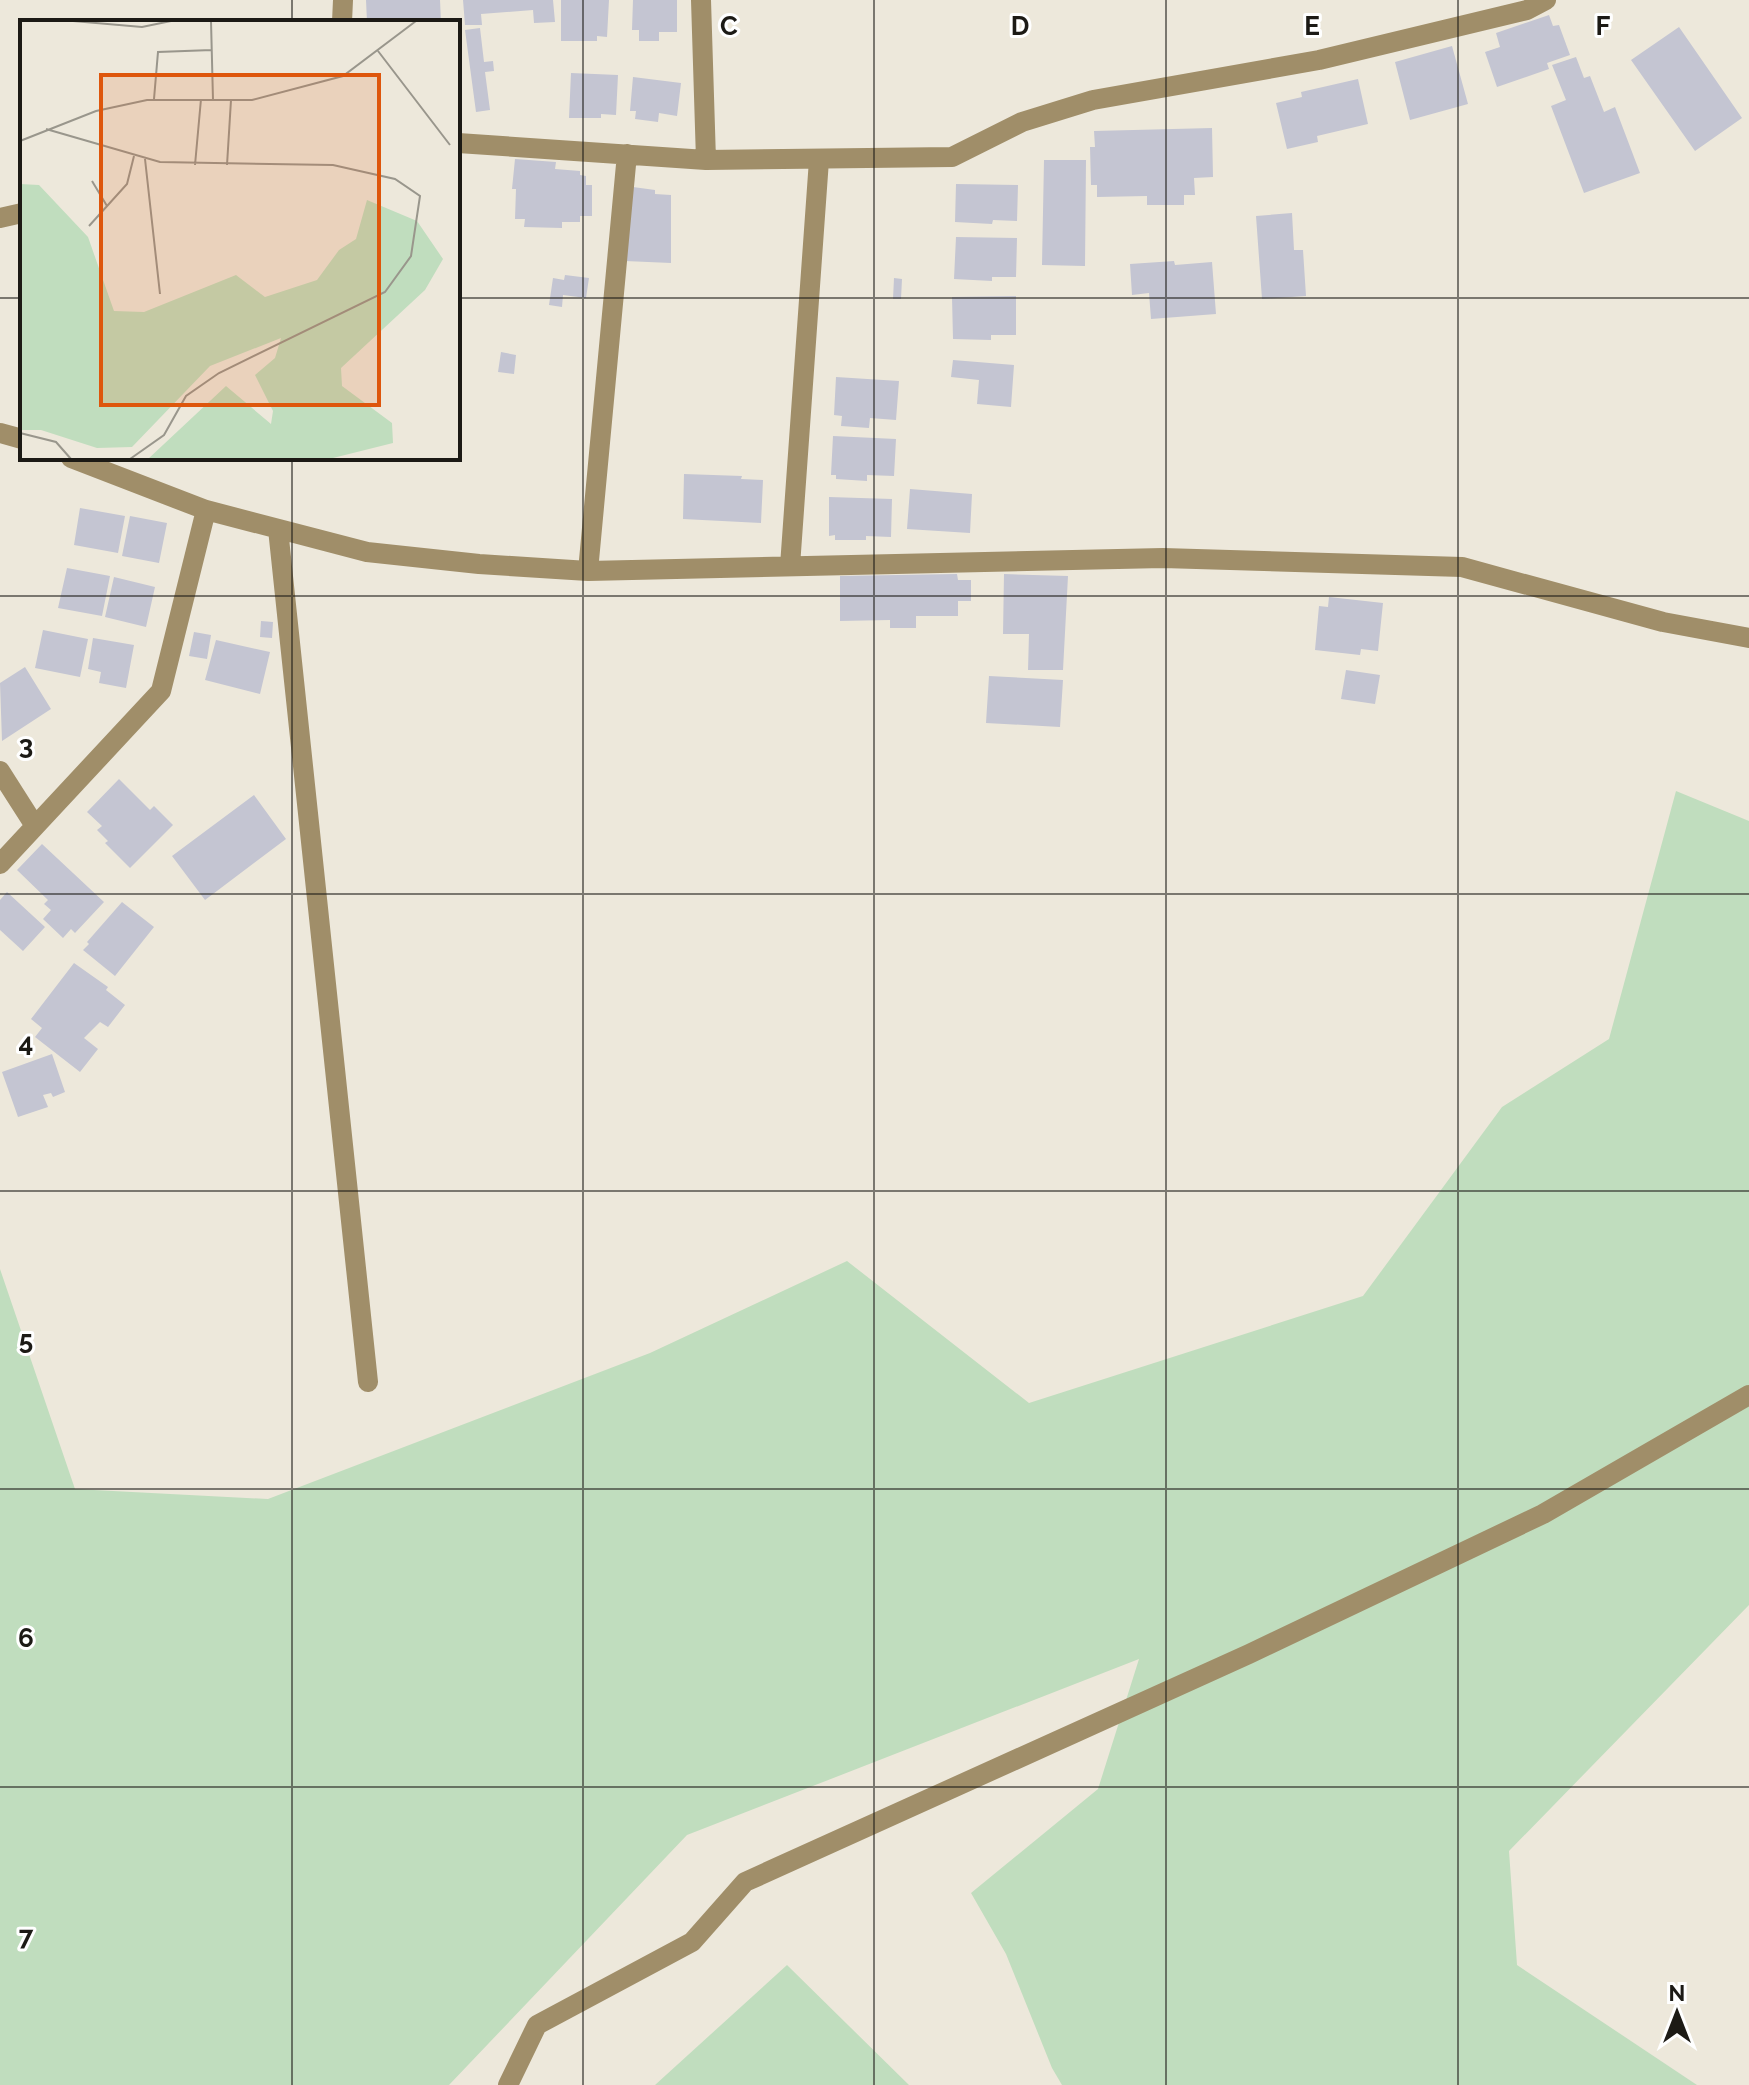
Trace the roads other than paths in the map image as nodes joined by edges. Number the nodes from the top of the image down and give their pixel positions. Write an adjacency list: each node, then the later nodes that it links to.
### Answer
1 (343, 0): 4 (street)
2 (701, 0): 7 (street)
3 (1546, 0): 8 (street)
4 (342, 20)
5 (460, 143): 6 (street)
6 (627, 154): 7 (street); 17 (street)
7 (706, 160): 8 (street)
8 (819, 160): 16 (street)
9 (20, 213): 10 (street)
10 (0, 218)
11 (0, 433): 12 (street)
12 (20, 438)
13 (76, 460): 14 (street)
14 (206, 510): 15 (street); 20 (street)
15 (278, 529): 17 (street); 22 (street)
16 (790, 566): 17 (street); 18 (street)
17 (588, 571)
18 (1749, 638)
19 (0, 771): 20 (street)
20 (35, 826): 21 (street)
21 (0, 864)
22 (368, 1382)
23 (1749, 1395): 24 (street)
24 (508, 2085)

